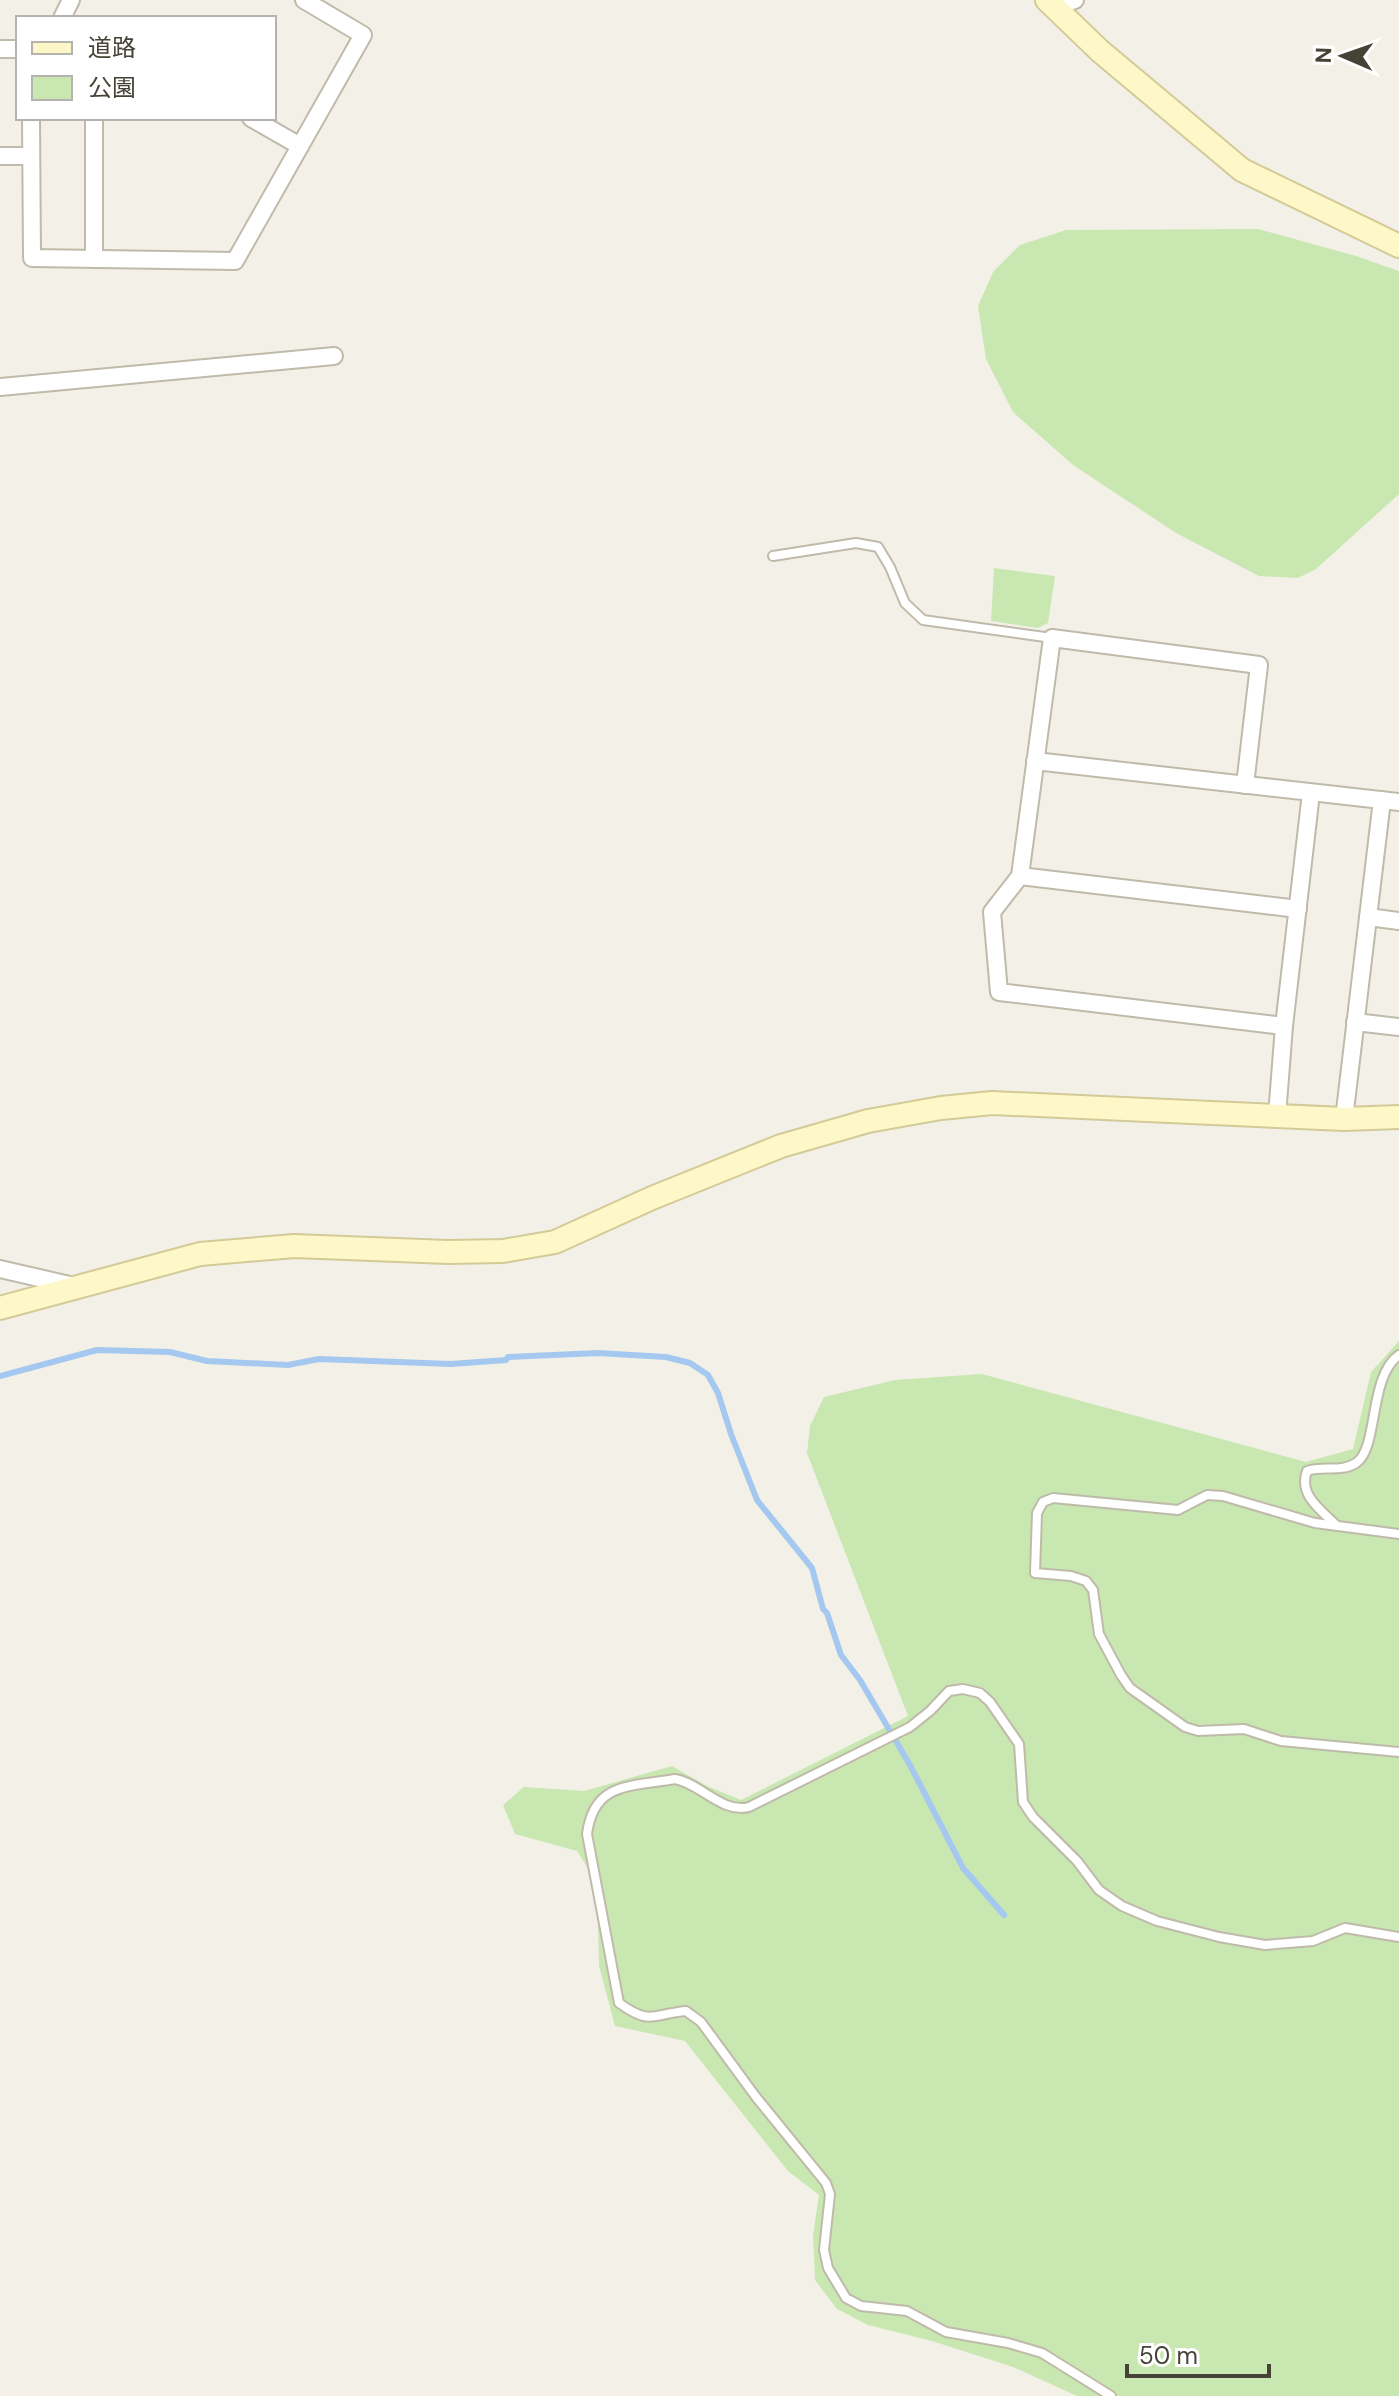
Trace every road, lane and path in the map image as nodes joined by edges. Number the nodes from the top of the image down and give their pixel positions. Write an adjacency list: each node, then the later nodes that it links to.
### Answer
1 (304, 0): 6 (street)
2 (1058, 2): 9 (street)
3 (31, 120): 8 (street)
4 (94, 120): 10 (street)
5 (254, 120): 6 (street)
6 (300, 146): 10 (street)
7 (0, 156): 8 (street)
8 (30, 156): 10 (street)
9 (1399, 246)
10 (94, 259)
11 (334, 356): 12 (street)
12 (0, 387)
13 (773, 556): 14 (lane)
14 (1052, 638): 15 (street); 16 (street)
15 (1035, 761): 16 (street); 20 (street)
16 (1245, 785): 17 (street)
17 (1311, 793): 18 (street); 21 (street)
18 (1382, 800): 19 (street); 22 (street)
19 (1399, 802)
20 (1020, 876): 21 (street); 25 (street)
21 (1298, 909): 25 (street)
22 (1368, 917): 23 (street); 24 (street)
23 (1399, 921)
24 (1355, 1022): 26 (street); 29 (street)
25 (1284, 1026): 27 (street)
26 (1399, 1027)
27 (1277, 1116): 29 (street); 31 (street)
28 (1399, 1117): 29 (street)
29 (1344, 1119)
30 (0, 1269): 31 (street)
31 (74, 1286): 32 (street)
32 (0, 1308)
33 (1399, 1355): 34 (lane)
34 (1337, 1526): 35 (lane); 36 (lane)
35 (1399, 1534)
36 (1399, 1752)
37 (1399, 1937): 38 (lane)
38 (1111, 2396)

